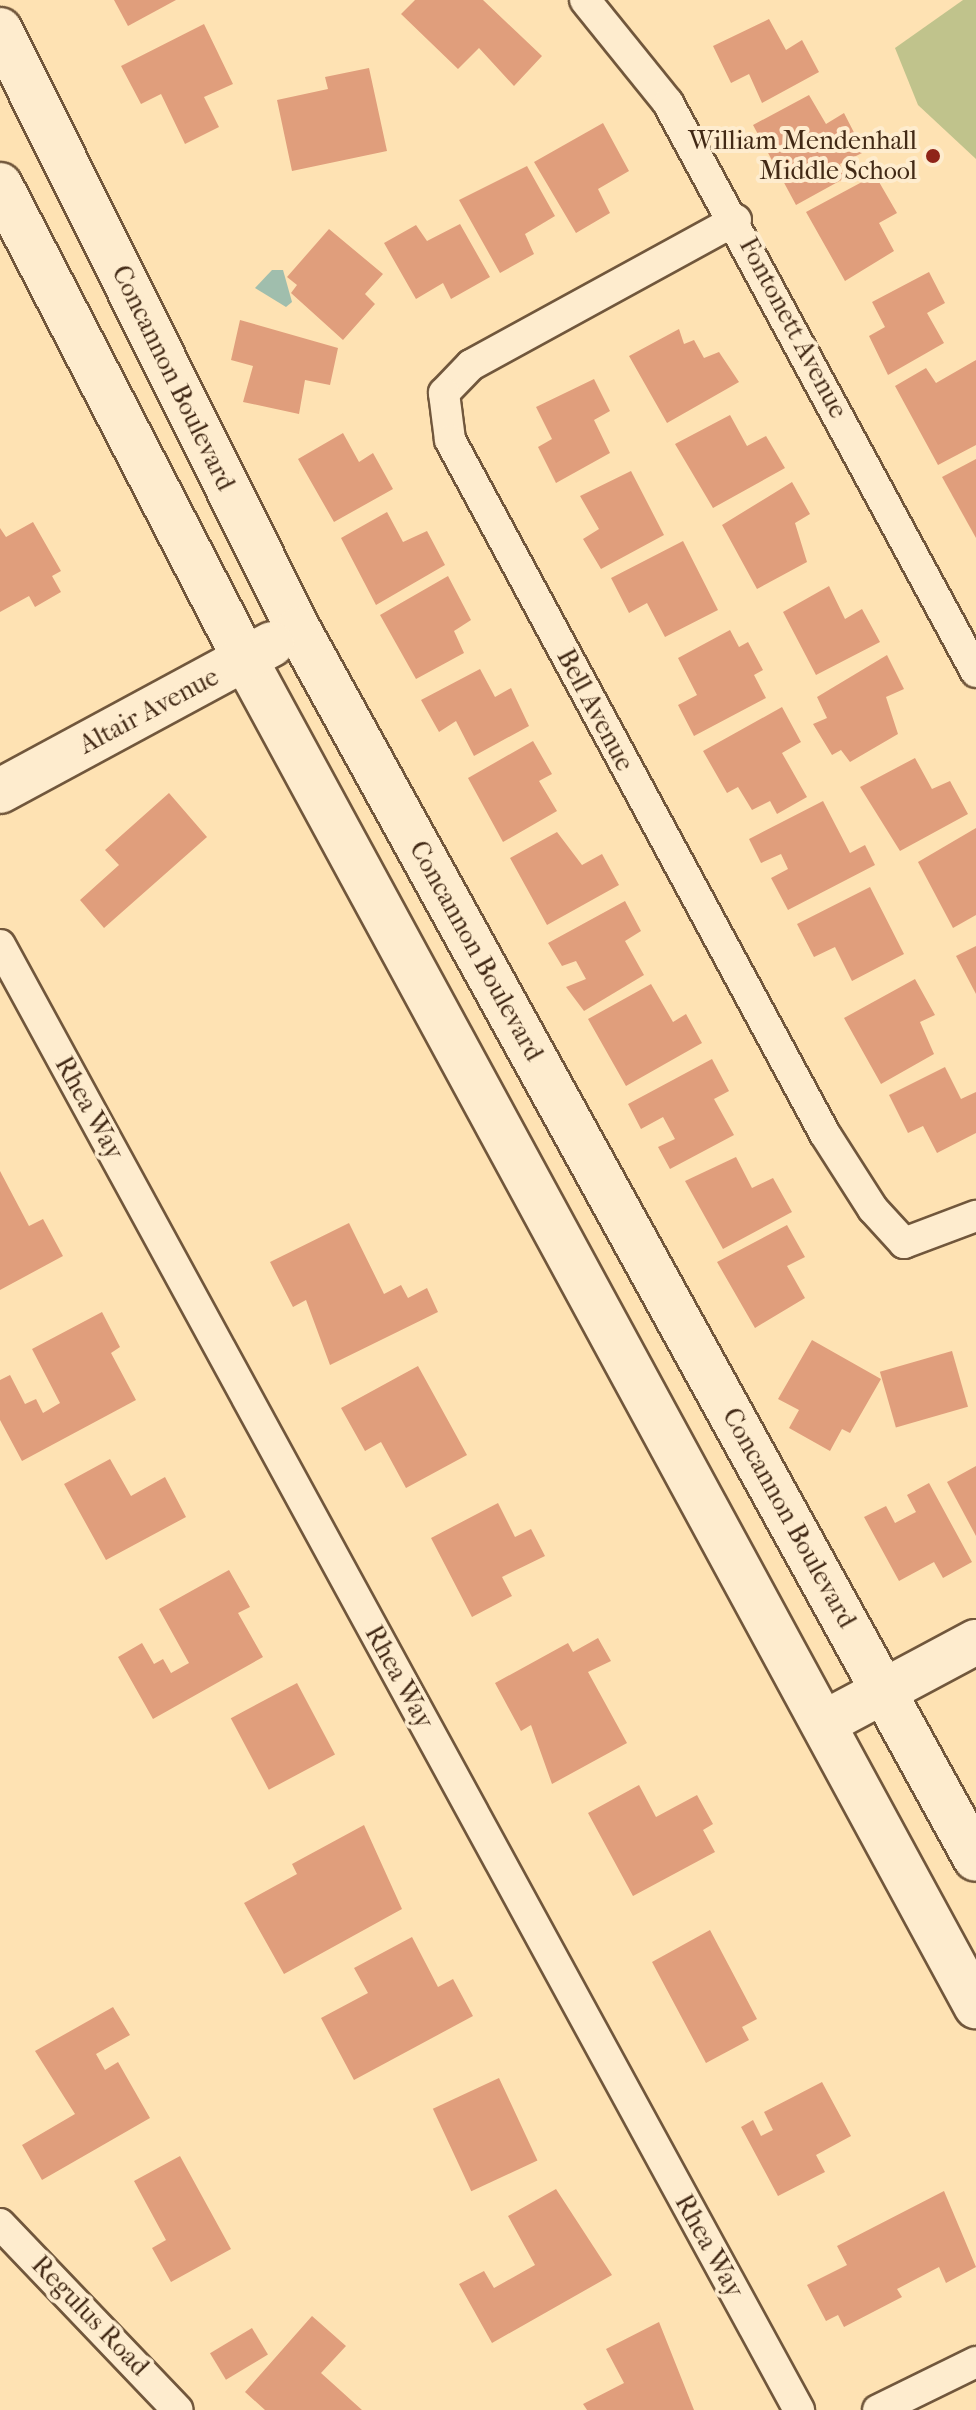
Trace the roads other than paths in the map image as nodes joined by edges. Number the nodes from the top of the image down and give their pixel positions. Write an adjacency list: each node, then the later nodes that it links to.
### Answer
1 (585, 0): 4 (street, Fontonett Avenue)
2 (0, 30): 5 (main road, Concannon Boulevard)
3 (0, 185): 6 (main road)
4 (736, 220): 7 (street, Fontonett Avenue); 10 (street, Bell Avenue)
5 (298, 629): 6 (main road, Altair Avenue); 12 (main road, Concannon Boulevard)
6 (245, 659): 8 (main road, Altair Avenue); 13 (main road)
7 (976, 672)
8 (0, 791)
9 (0, 945): 19 (street, Rhea Way)
10 (976, 1216)
11 (976, 1642): 12 (main road)
12 (886, 1691): 13 (main road); 14 (main road, Concannon Boulevard)
13 (824, 1723): 15 (main road)
14 (976, 1859)
15 (976, 2006)
16 (0, 2224): 18 (street, Regulus Road)
17 (976, 2362): 20 (street)
18 (178, 2410)
19 (799, 2410)
20 (878, 2410)

